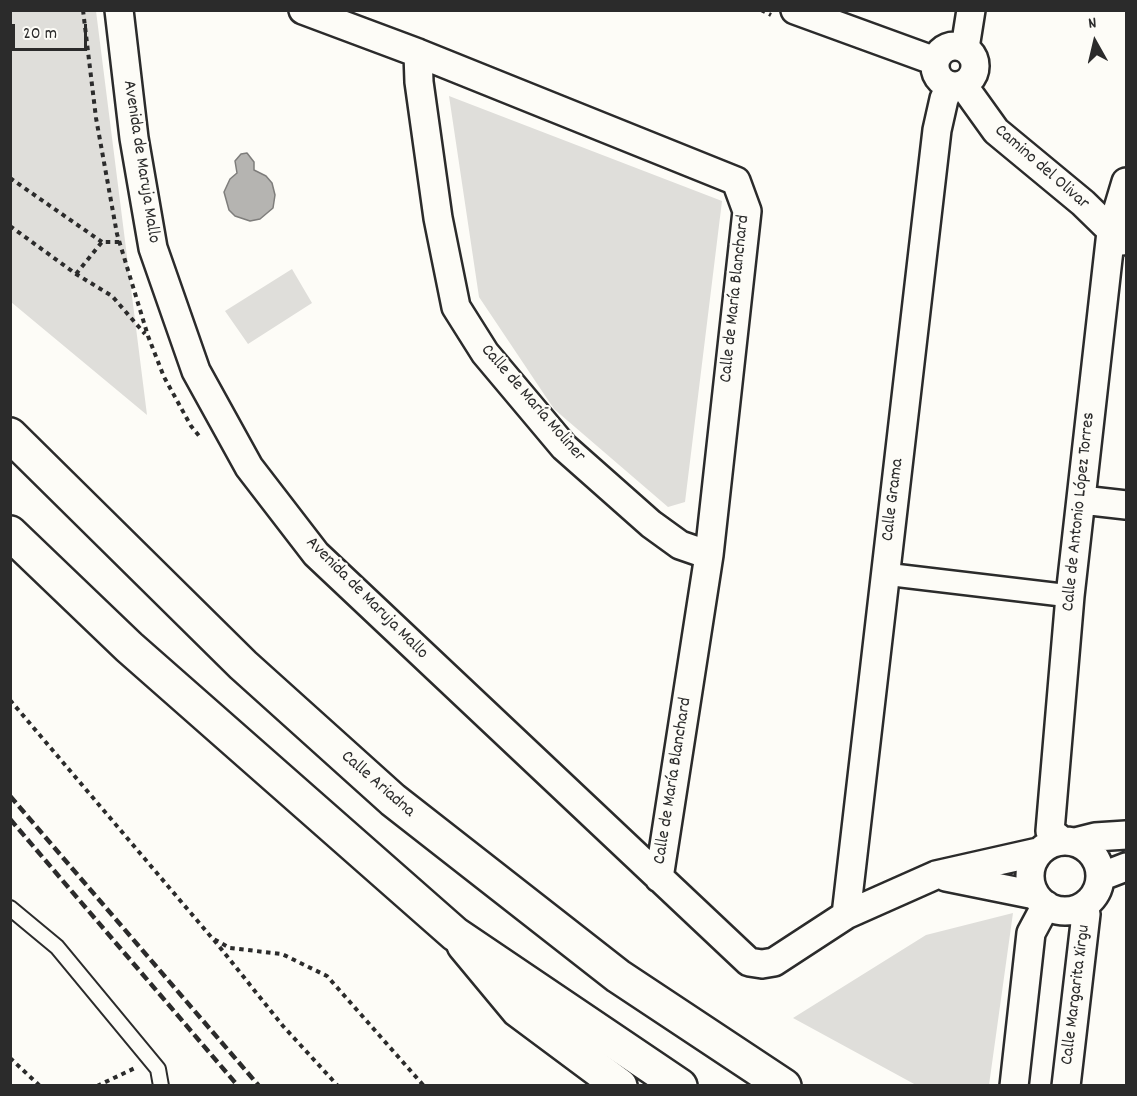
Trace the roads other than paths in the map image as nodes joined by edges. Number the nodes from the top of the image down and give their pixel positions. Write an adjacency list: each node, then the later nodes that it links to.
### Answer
1 (119, 10): 23 (street, Avenida de Maruja Mallo)
2 (303, 10): 6 (street, Calle de María Blanchard)
3 (795, 10): 7 (street)
4 (971, 10): 5 (street)
5 (965, 48): 7 (street); 8 (street)
6 (418, 53): 15 (street, Calle de María Moliner); 15 (street, Calle de María Blanchard)
7 (935, 61): 8 (street)
8 (956, 86): 10 (street, Camino del Olivar); 16 (street, Calle Grama)
9 (1126, 182): 10 (street, Calle de Antonio López Torres)
10 (1119, 239): 12 (street, Calle de Antonio López Torres)
11 (10, 435): 32 (highway, Calle Ariadna)
12 (1082, 500): 13 (street); 17 (street, Calle de Antonio López Torres)
13 (1126, 505)
14 (10, 533): 28 (highway)
15 (709, 555): 23 (street, Calle de María Blanchard)
16 (885, 574): 17 (street); 27 (street, Calle Grama)
17 (1071, 596): 19 (street, Calle de Antonio López Torres)
18 (1126, 836): 19 (street, Avenida de Maruja Mallo)
19 (1058, 845): 21 (street, Avenida de Maruja Mallo); 22 (street); 24 (street)
20 (1126, 867): 22 (street)
21 (936, 876): 24 (street); 27 (street, Avenida de Maruja Mallo)
22 (1100, 877): 25 (street)
23 (659, 878): 27 (street, Avenida de Maruja Mallo)
24 (1040, 900): 25 (street); 33 (street)
25 (1082, 907): 34 (street, Calle Margarita Xirgu)
26 (10, 908): 29 (lane)
27 (846, 915)
28 (455, 934): 30 (highway); 31 (highway)
29 (161, 1086)
30 (620, 1086)
31 (680, 1086)
32 (784, 1086)
33 (1014, 1086)
34 (1066, 1086)

